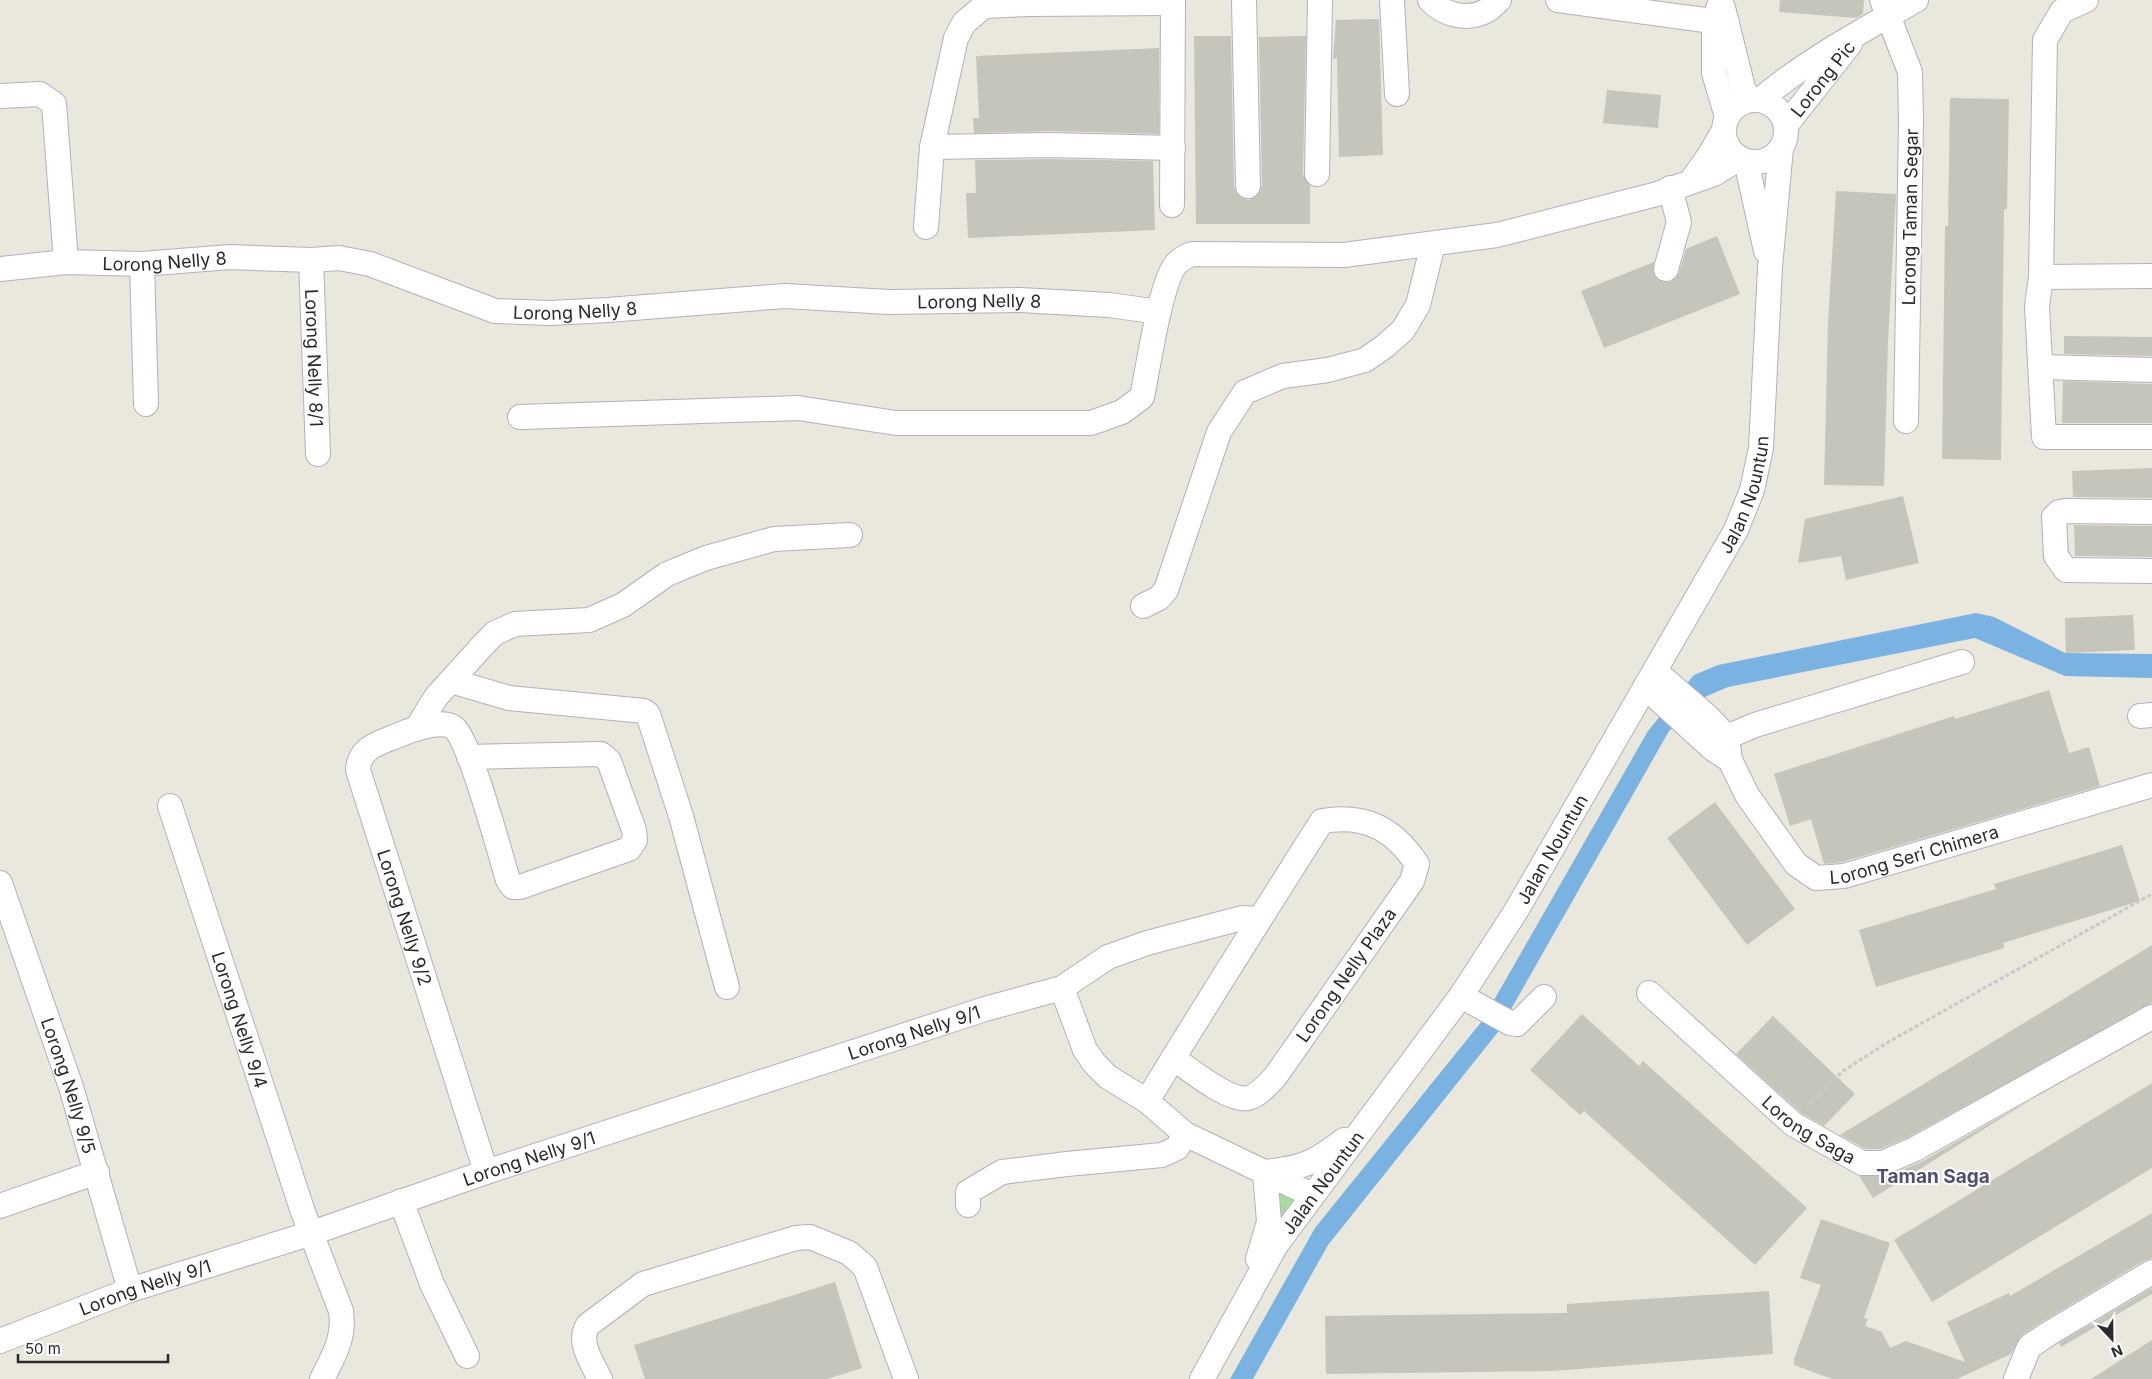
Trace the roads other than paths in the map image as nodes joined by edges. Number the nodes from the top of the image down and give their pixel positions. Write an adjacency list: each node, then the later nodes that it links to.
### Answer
1 (1244, 0): 24 (street)
2 (1320, 0): 22 (street)
3 (1392, 0): 13 (street)
4 (1430, 0): 5 (street)
5 (1499, 0)
6 (1558, 0): 11 (street)
7 (1916, 0): 10 (street, Lorong Pic)
8 (2086, 0): 35 (street)
9 (1173, 1): 18 (street); 19 (street)
10 (1885, 8): 12 (street, Lorong Pic); 41 (street, Lorong Taman Segar)
11 (1721, 12): 15 (street); 16 (street, Jalan Nountun)
12 (1859, 33): 15 (street, Lorong Pic); 17 (street, Lorong Pic)
13 (1397, 94)
14 (0, 96): 29 (street)
15 (1755, 100): 16 (street); 17 (street)
16 (1725, 123): 21 (street, Jalan Nountun); 23 (street)
17 (1786, 125): 20 (street, Jalan Nountun)
18 (932, 147): 19 (street); 26 (street)
19 (1173, 148): 25 (street)
20 (1782, 148): 21 (street); 31 (street, Jalan Nountun)
21 (1743, 160): 23 (street); 31 (street, Jalan Nountun)
22 (1318, 174)
23 (1680, 185): 27 (street); 33 (street)
24 (1248, 186)
25 (1172, 205)
26 (926, 228)
27 (1433, 244): 36 (street); 47 (street)
28 (310, 260): 30 (street, Lorong Nelly 8); 36 (street, Lorong Nelly 8); 43 (street, Lorong Nelly 8/1)
29 (66, 262): 30 (street, Lorong Nelly 8); 32 (street, Lorong Nelly 8)
30 (142, 264): 39 (street)
31 (1770, 267): 49 (street, Jalan Nountun)
32 (0, 269)
33 (1666, 269)
34 (2152, 276): 35 (street)
35 (2042, 277): 37 (street)
36 (1159, 312): 40 (street)
37 (2040, 367): 38 (street); 42 (street)
38 (2152, 370)
39 (146, 404)
40 (520, 416)
41 (1906, 421)
42 (2152, 437)
43 (318, 454)
44 (2152, 512): 46 (street)
45 (850, 535): 50 (street)
46 (2152, 572)
47 (1144, 606)
48 (1962, 662): 52 (street)
49 (1650, 679): 52 (street, Lorong Seri Chimera); 61 (street, Jalan Nountun)
50 (451, 681): 51 (street); 58 (street)
51 (417, 728): 53 (street, Lorong Nelly 9/2); 69 (street, Lorong Nelly 9/2)
52 (1723, 749): 54 (street, Lorong Seri Chimera)
53 (470, 757): 53 (street)
54 (2152, 784)
55 (170, 806): 75 (street, Lorong Nelly 9/4)
56 (0, 884): 68 (street, Lorong Nelly 9/5)
57 (1260, 919): 59 (street, Lorong Nelly 9/1); 64 (street); 64 (street, Lorong Nelly Plaza)
58 (727, 987)
59 (1062, 988): 65 (street); 69 (street, Lorong Nelly 9/1)
60 (1649, 993): 63 (street, Lorong Saga)
61 (1461, 996): 62 (street); 66 (street, Jalan Nountun)
62 (1544, 998)
63 (2152, 1017)
64 (1173, 1058): 65 (street)
65 (1147, 1101): 67 (street)
66 (1366, 1124): 70 (street); 71 (street, Jalan Nountun)
67 (1184, 1134): 70 (street); 74 (street)
68 (97, 1172): 73 (street); 77 (street, Lorong Nelly 9/5)
69 (486, 1172): 72 (street, Lorong Nelly 9/1)
70 (1265, 1172): 71 (street); 78 (street)
71 (1312, 1195): 78 (street, Jalan Nountun)
72 (401, 1201): 75 (street, Lorong Nelly 9/1); 80 (street)
73 (0, 1206)
74 (968, 1206)
75 (312, 1234): 77 (street, Lorong Nelly 9/1); 81 (street, Lorong Nelly 9/4)
76 (2152, 1272): 85 (street)
77 (130, 1290): 79 (street, Lorong Nelly 9/1)
78 (1249, 1291): 84 (street, Jalan Nountun)
79 (0, 1341)
80 (467, 1356)
81 (322, 1379)
82 (600, 1379): 83 (street)
83 (906, 1379)
84 (1202, 1379)
85 (2016, 1379)

